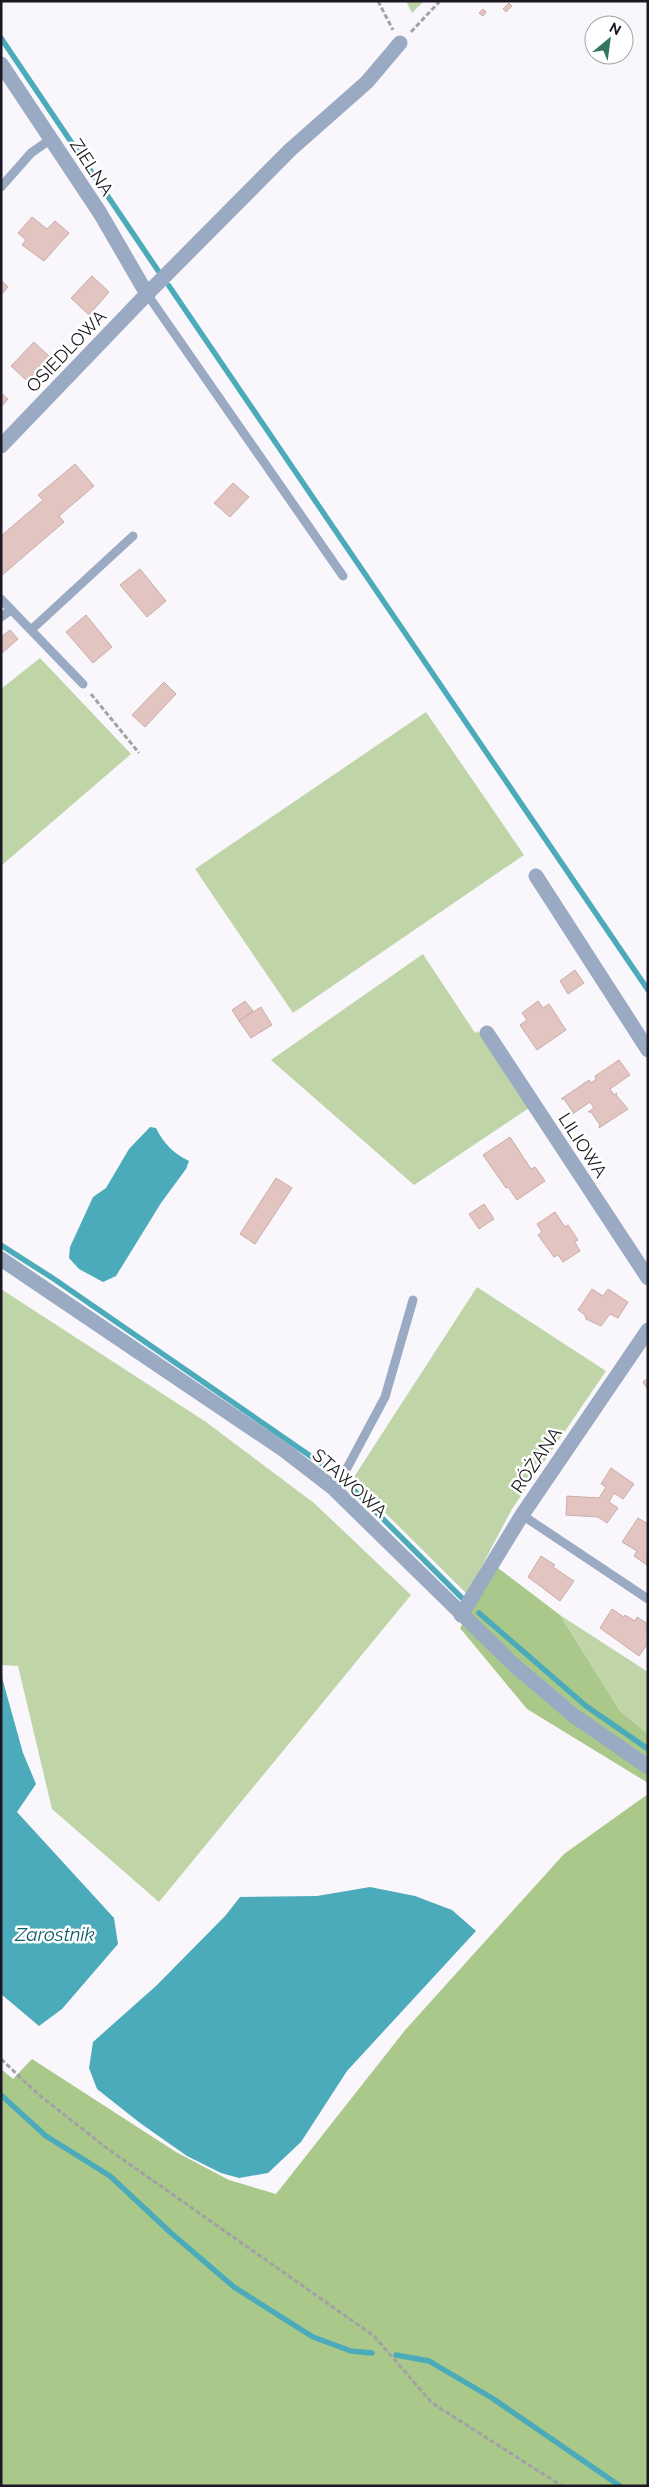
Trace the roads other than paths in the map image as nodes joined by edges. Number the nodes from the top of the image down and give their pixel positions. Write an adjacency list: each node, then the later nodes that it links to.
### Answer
1 (400, 43): 5 (street, OSIEDLOWA)
2 (1, 64): 3 (street, ZIELNA)
3 (51, 139): 4 (lane); 5 (street, ZIELNA)
4 (1, 187)
5 (146, 294): 6 (street, OSIEDLOWA); 8 (lane)
6 (1, 446)
7 (133, 536): 12 (lane)
8 (343, 576)
9 (1, 599): 10 (lane)
10 (11, 610): 11 (lane); 12 (lane)
11 (1, 616)
12 (31, 630): 13 (lane)
13 (83, 684)
14 (536, 876): 16 (street)
15 (487, 1033): 18 (street, LILIOWA)
16 (648, 1050)
17 (1, 1259): 21 (street, STAWOWA)
18 (648, 1278)
19 (414, 1300): 21 (lane)
20 (648, 1330): 22 (street, RÓŻANA)
21 (332, 1488): 24 (street, STAWOWA)
22 (522, 1515): 23 (lane); 24 (street, RÓŻANA)
23 (648, 1598)
24 (462, 1615): 25 (street, STAWOWA)
25 (648, 1766)

